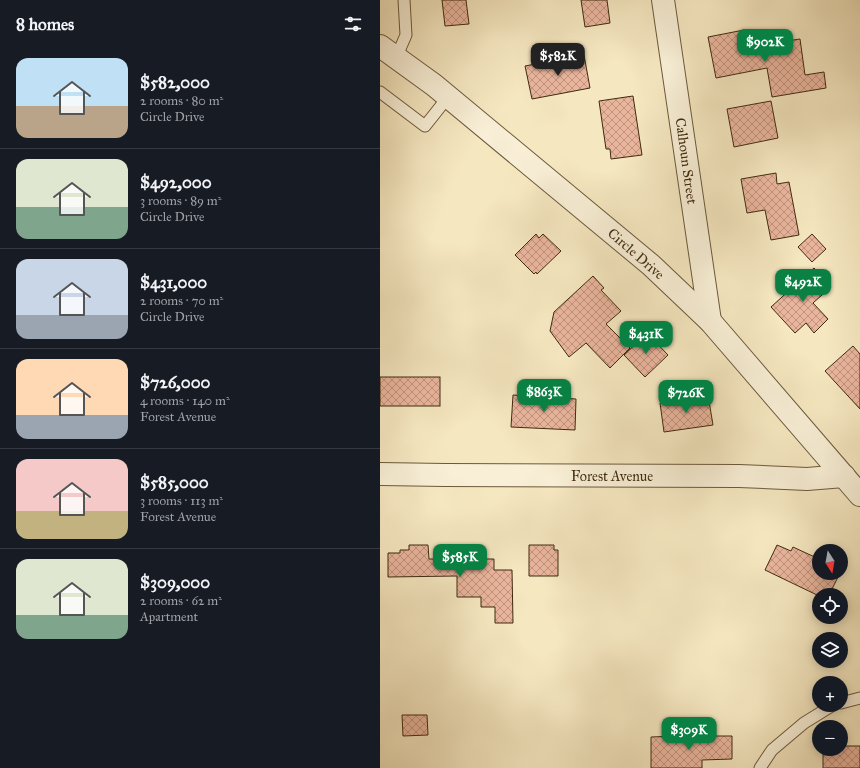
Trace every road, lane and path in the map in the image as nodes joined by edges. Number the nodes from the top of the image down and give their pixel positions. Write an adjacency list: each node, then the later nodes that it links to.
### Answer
1 (404, 0): 3 (lane)
2 (663, 0): 6 (street, Calhoun Street)
3 (388, 52): 5 (street, Circle Drive)
4 (380, 92): 5 (lane)
5 (448, 97): 6 (street, Circle Drive)
6 (710, 321): 8 (street, Circle Drive)
7 (380, 474): 8 (street, Forest Avenue)
8 (844, 476): 9 (street, Circle Drive)
9 (860, 495)
10 (860, 698): 11 (lane)
11 (848, 701)
12 (821, 712): 13 (lane)
13 (760, 768)

